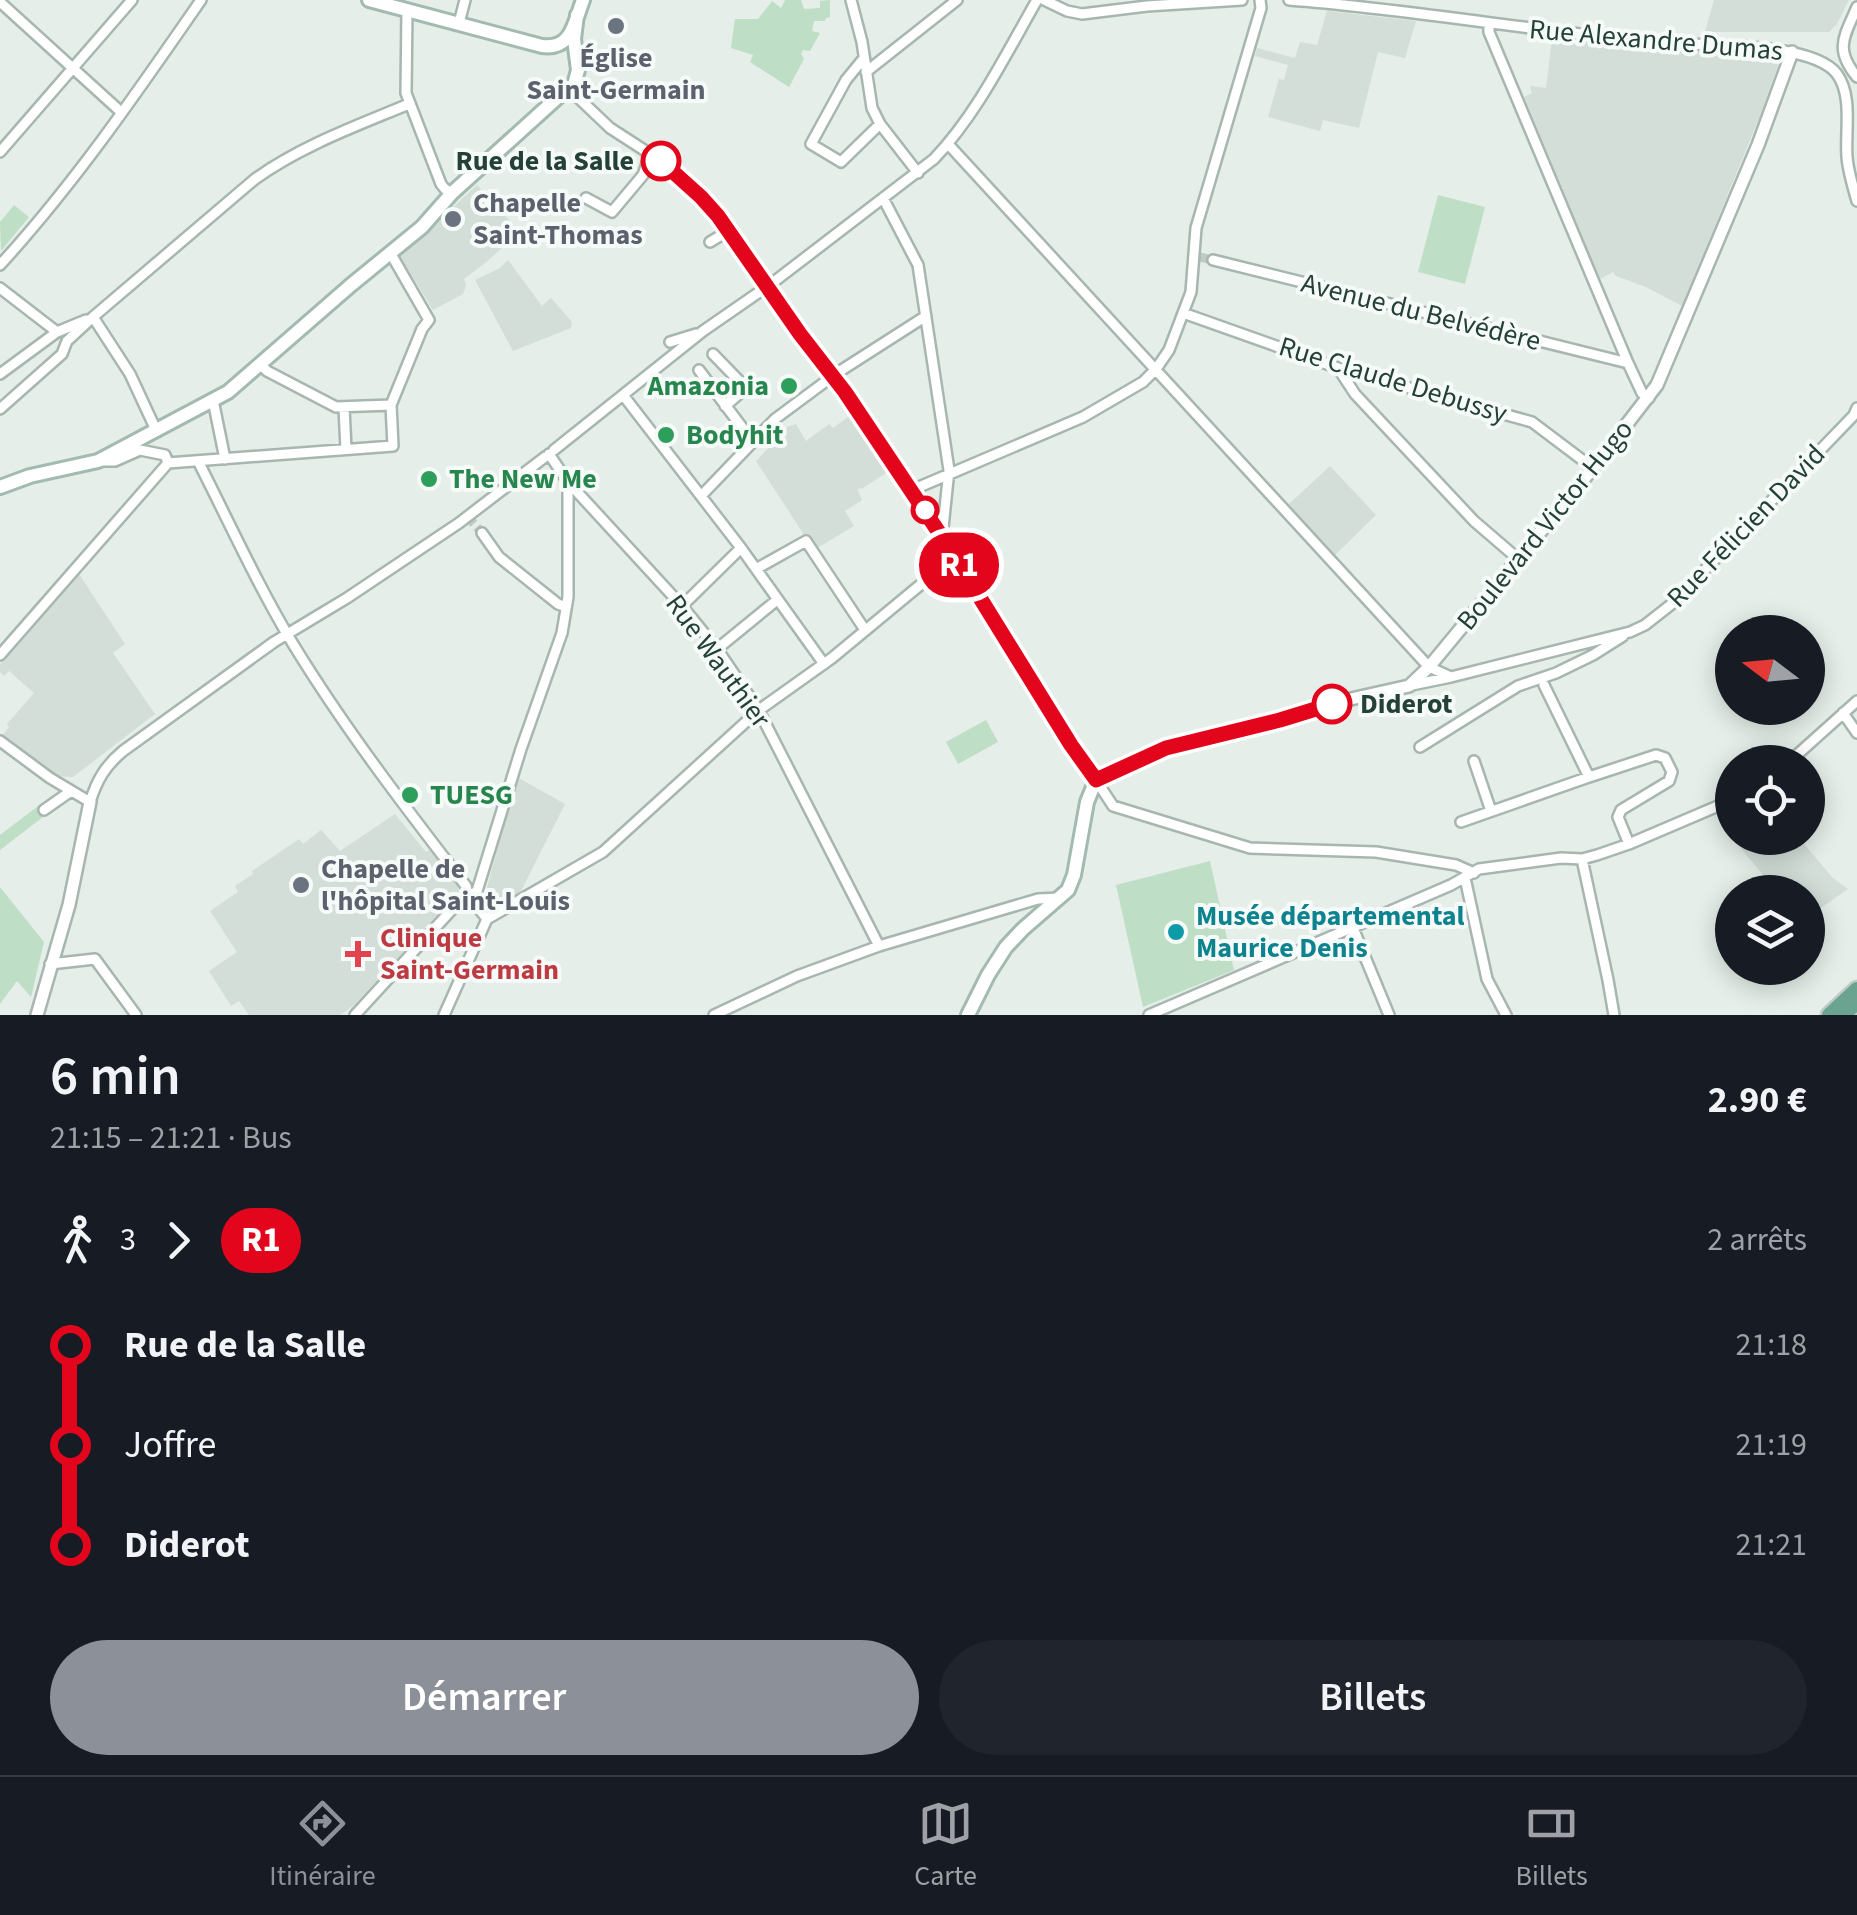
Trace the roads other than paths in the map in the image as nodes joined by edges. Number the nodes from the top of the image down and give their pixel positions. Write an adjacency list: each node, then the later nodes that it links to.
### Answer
1 (132, 0): 21 (street)
2 (201, 0): 26 (street)
3 (374, 0): 14 (main road)
4 (465, 0): 16 (street)
5 (583, 0): 15 (main road)
6 (851, 0): 20 (street)
7 (957, 0): 22 (street)
8 (1041, 0): 9 (street); 30 (street)
9 (1242, 0)
10 (1260, 0): 45 (street)
11 (1289, 0): 17 (street, Rue Alexandre Dumas)
12 (0, 2): 21 (street)
13 (1857, 7): 23 (street)
14 (407, 9): 16 (main road); 25 (street)
15 (575, 21): 19 (main road); 24 (main road)
16 (459, 23): 19 (main road)
17 (1489, 24): 18 (street, Rue Alexandre Dumas); 52 (street)
18 (1792, 52): 29 (street, Rue Alexandre Dumas); 60 (street, Boulevard Victor Hugo)
19 (553, 53): 24 (main road)
20 (864, 58): 22 (street); 27 (street)
21 (74, 67): 26 (street); 31 (street)
22 (866, 72): 27 (street)
23 (1857, 77)
24 (569, 82): 32 (street); 34 (main road)
25 (409, 104): 34 (street); 46 (street)
26 (122, 112): 42 (street)
27 (880, 124): 33 (street)
28 (1857, 129): 29 (street)
29 (1846, 134): 37 (street)
30 (948, 144): 33 (street); 55 (street)
31 (0, 152)
32 (650, 155): 35 (street); 38 (street)
33 (918, 173): 36 (street)
34 (452, 193): 40 (main road)
35 (586, 198)
36 (883, 198): 43 (street); 47 (street)
37 (1857, 201)
38 (728, 230): 39 (street); 43 (street)
39 (710, 242)
40 (392, 248): 53 (main road); 62 (street)
41 (1213, 260): 52 (street, Avenue du Belvédère)
42 (0, 265)
43 (766, 287): 49 (street); 58 (street)
44 (0, 288): 48 (street)
45 (1183, 312): 54 (street, Rue Claude Debussy); 55 (street)
46 (93, 316): 48 (street); 64 (street); 67 (street)
47 (926, 316): 58 (street); 76 (street)
48 (57, 332): 57 (street)
49 (704, 332): 50 (street); 59 (street)
50 (670, 342)
51 (712, 354): 63 (street)
52 (1628, 363): 60 (street)
53 (261, 364): 61 (main road); 65 (street)
54 (1338, 368): 75 (street, Rue Claude Debussy); 85 (street)
55 (1156, 369): 76 (street); 96 (street)
56 (700, 370): 63 (street)
57 (0, 374)
58 (834, 376): 68 (street); 79 (street)
59 (623, 396): 70 (street); 80 (street)
60 (1649, 398): 75 (street, Boulevard Victor Hugo)
61 (213, 400): 67 (main road); 72 (street)
62 (392, 405): 65 (street); 69 (street)
63 (725, 406): 68 (street)
64 (0, 408)
65 (344, 408): 69 (street)
66 (1857, 408): 91 (street, Rue Félicien David)
67 (156, 430): 73 (main road)
68 (753, 442): 80 (street)
69 (346, 449): 72 (street)
70 (550, 454): 77 (street, Rue Wauthier); 92 (street)
71 (167, 459): 73 (street); 74 (street); 94 (street)
72 (225, 459): 74 (street)
73 (98, 461): 78 (main road)
74 (198, 461): 92 (street)
75 (1592, 468): 85 (street, Boulevard Victor Hugo)
76 (948, 476): 79 (street); 82 (street)
77 (568, 482): 88 (street, Rue Wauthier); 89 (street)
78 (0, 487)
79 (912, 490): 82 (street)
80 (701, 496): 83 (street)
81 (482, 534): 89 (street)
82 (942, 537): 84 (street)
83 (741, 548): 86 (street); 88 (street)
84 (954, 557): 90 (street); 109 (main road)
85 (1517, 558): 96 (street, Boulevard Victor Hugo)
86 (756, 570): 87 (street); 90 (street)
87 (777, 600): 93 (street); 95 (street)
88 (682, 606): 93 (street, Rue Wauthier)
89 (566, 608): 119 (street)
90 (866, 630): 95 (street)
91 (1630, 632): 97 (street, Rue Félicien David); 106 (street)
92 (288, 634): 111 (street); 119 (street)
93 (717, 649): 101 (street, Rue Wauthier)
94 (0, 654)
95 (824, 664): 101 (street)
96 (1429, 667): 97 (street); 99 (street, Boulevard Victor Hugo)
97 (1451, 677): 99 (street, Rue Félicien David)
98 (1544, 685): 108 (street)
99 (1410, 686): 109 (street)
100 (1857, 701): 102 (street)
101 (759, 710): 121 (street); 123 (street, Rue Wauthier)
102 (1843, 714): 103 (street); 105 (street)
103 (1857, 734)
104 (0, 741): 110 (street)
105 (1808, 745)
106 (1420, 747)
107 (1474, 762): 114 (street)
108 (1589, 777): 114 (street); 116 (street)
109 (1096, 780): 118 (street); 120 (main road)
110 (71, 791): 111 (street); 113 (street)
111 (90, 802): 124 (street)
112 (1715, 807): 116 (street)
113 (44, 810)
114 (1490, 812): 115 (street)
115 (1460, 822)
116 (1629, 844): 117 (street)
117 (1582, 860): 118 (street); 136 (street)
118 (1470, 875): 122 (street); 135 (street)
119 (468, 895): 121 (street); 129 (street)
120 (1059, 898): 123 (street); 132 (main road)
121 (487, 920): 130 (street)
122 (1354, 928): 133 (street); 134 (street)
123 (879, 946): 131 (street)
124 (50, 964): 127 (street); 128 (street)
125 (1857, 989): 137 (main road)
126 (1857, 1003): 138 (main road)
127 (36, 1015)
128 (136, 1015)
129 (355, 1015)
130 (444, 1015)
131 (714, 1015)
132 (968, 1015)
133 (1149, 1015)
134 (1389, 1015)
135 (1506, 1015)
136 (1614, 1015)
137 (1829, 1015)
138 (1842, 1015)

